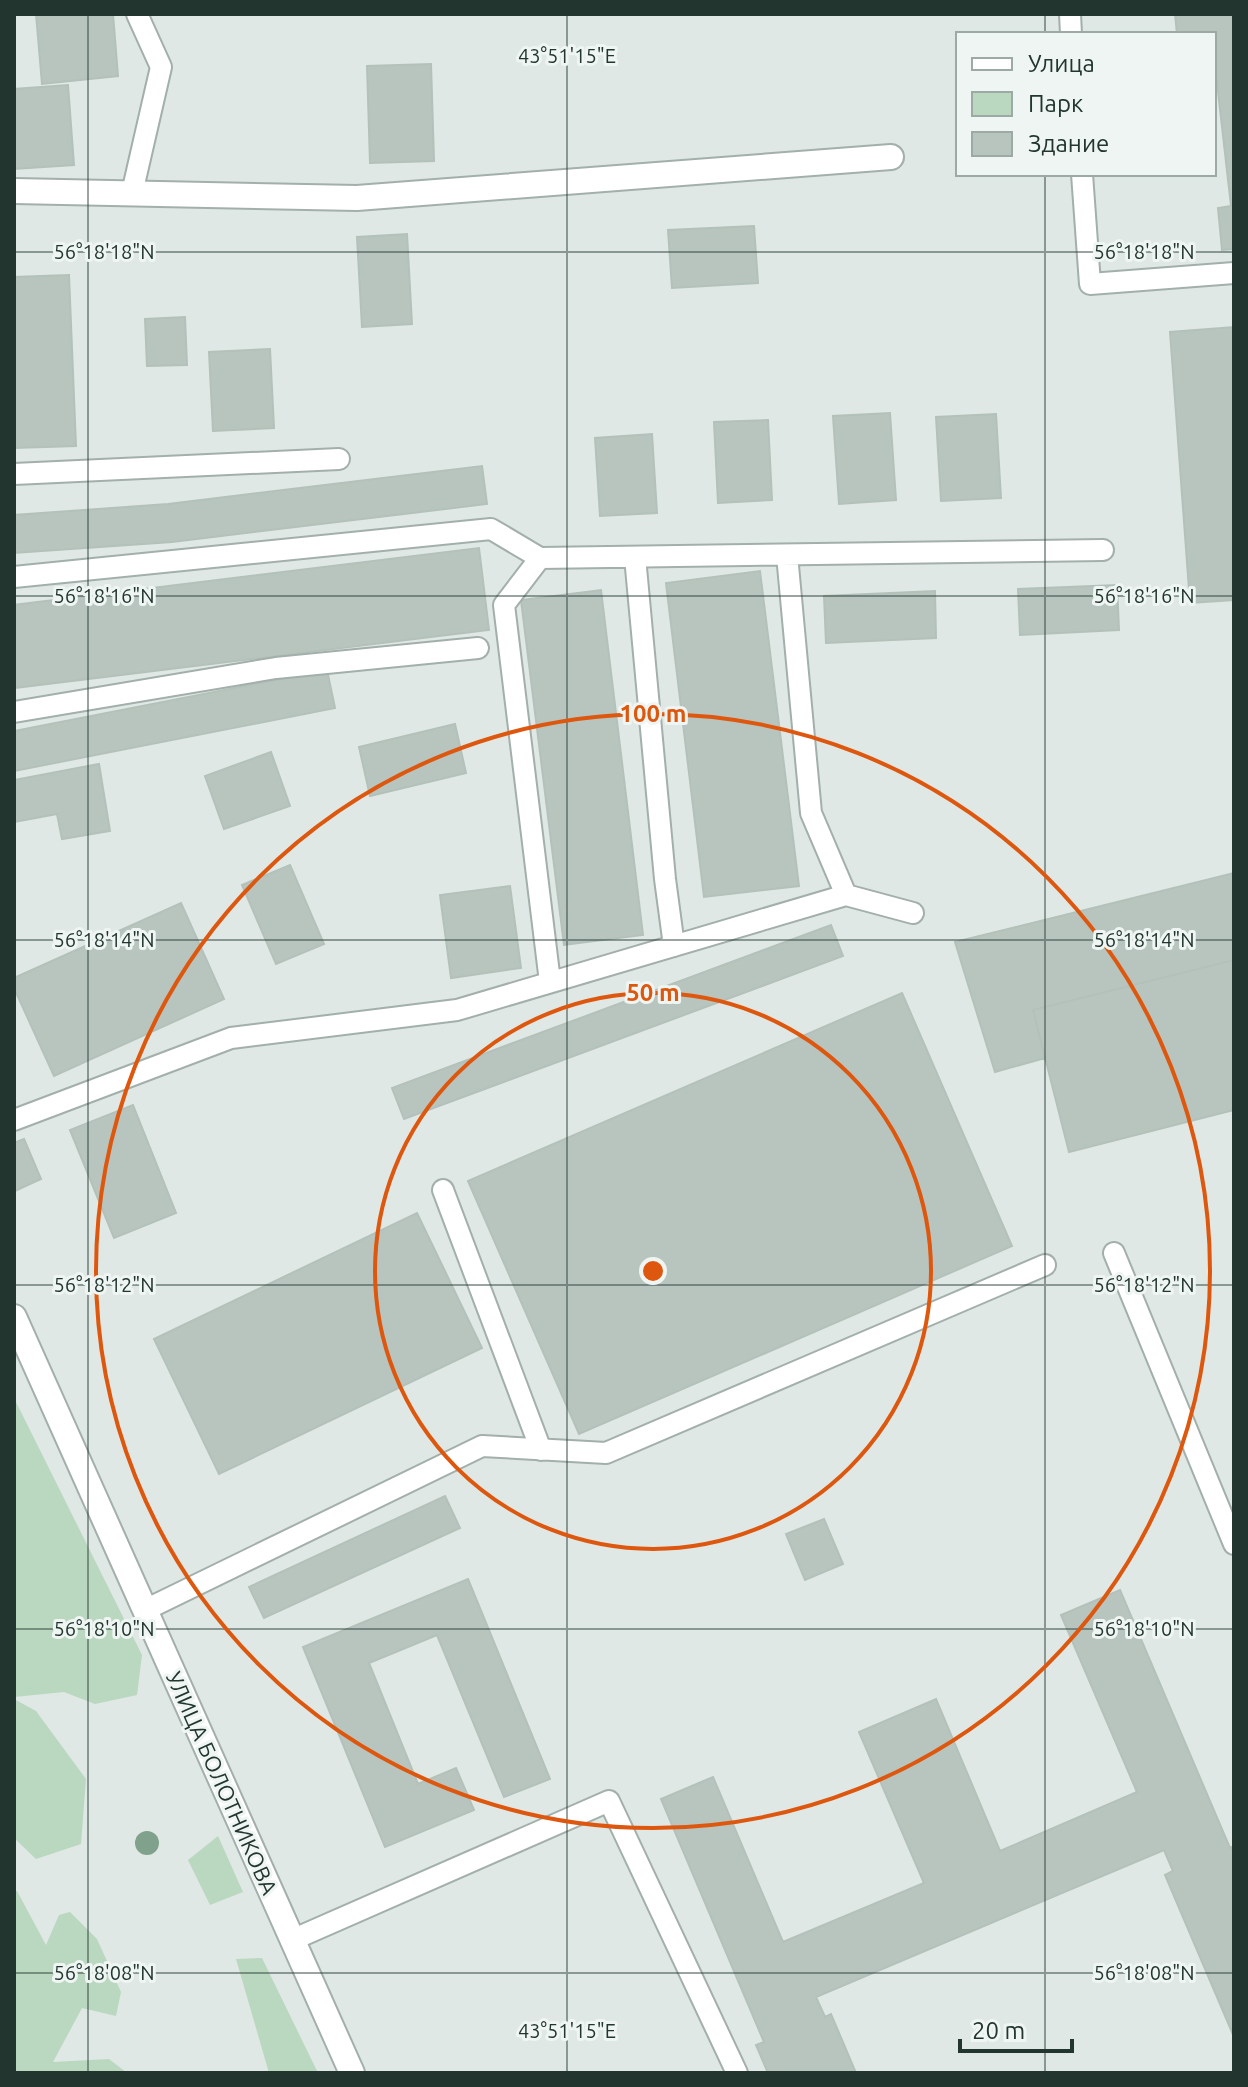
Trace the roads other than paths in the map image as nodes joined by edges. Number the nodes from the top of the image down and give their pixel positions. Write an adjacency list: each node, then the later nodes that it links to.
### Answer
1 (137, 14): 5 (lane)
2 (891, 157): 5 (street)
3 (1082, 176): 6 (lane)
4 (14, 191): 5 (street)
5 (132, 193)
6 (1234, 273)
7 (339, 459): 8 (lane)
8 (14, 474)
9 (1103, 550): 10 (lane)
10 (787, 555): 11 (lane); 16 (lane)
11 (635, 557): 12 (lane); 18 (lane)
12 (540, 558): 13 (lane); 19 (lane)
13 (14, 577)
14 (478, 648): 15 (lane)
15 (14, 712)
16 (846, 895): 17 (lane); 18 (lane)
17 (913, 913)
18 (674, 946): 19 (lane)
19 (550, 982): 20 (lane)
20 (14, 1120)
21 (443, 1190): 25 (lane)
22 (1114, 1253): 26 (lane)
23 (1045, 1265): 25 (lane)
24 (14, 1317): 27 (street, УЛИЦА БОЛОТНИКОВА)
25 (541, 1450): 27 (lane)
26 (1234, 1544)
27 (145, 1610): 28 (street, УЛИЦА БОЛОТНИКОВА)
28 (292, 1940): 29 (street, УЛИЦА БОЛОТНИКОВА); 30 (lane)
29 (352, 2073)
30 (737, 2073)

